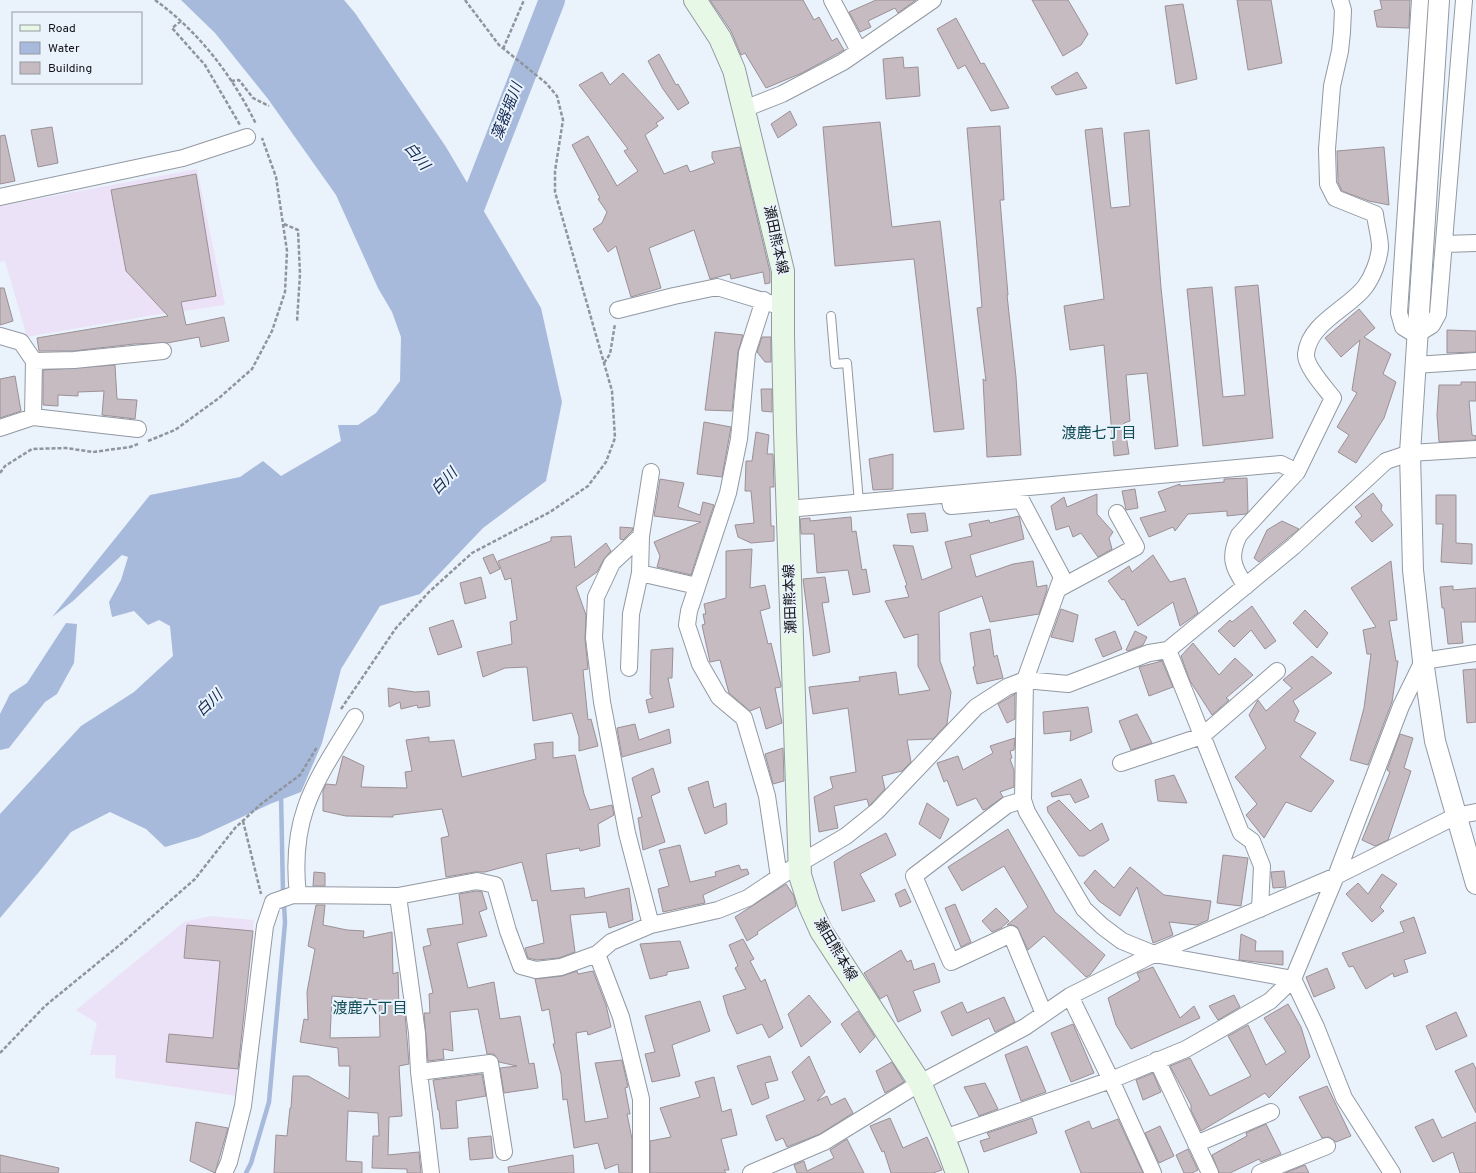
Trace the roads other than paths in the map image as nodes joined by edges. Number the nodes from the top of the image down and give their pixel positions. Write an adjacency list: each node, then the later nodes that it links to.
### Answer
1 (695, 0): 9 (main road, 瀬田熊本線)
2 (832, 0): 8 (street)
3 (933, 0): 8 (street)
4 (1340, 0): 29 (street)
5 (1420, 0): 17 (street)
6 (1439, 0): 17 (street)
7 (1464, 0): 13 (street)
8 (859, 51): 9 (street)
9 (744, 109): 14 (main road, 瀬田熊本線)
10 (247, 138): 11 (street)
11 (0, 197)
12 (1476, 242): 13 (street)
13 (1445, 244): 17 (street)
14 (773, 304): 15 (street); 32 (main road, 瀬田熊本線); 36 (street)
15 (618, 310)
16 (831, 316): 31 (lane)
17 (1416, 335): 22 (street)
18 (0, 336): 20 (street)
19 (163, 351): 20 (street)
20 (34, 361): 23 (street)
21 (1476, 361): 22 (street)
22 (1414, 365): 27 (street)
23 (33, 417): 24 (street); 25 (street)
24 (0, 428)
25 (138, 429)
26 (1476, 449): 27 (street)
27 (1410, 453): 37 (street); 41 (street)
28 (651, 472): 34 (street)
29 (1297, 472): 30 (street); 37 (street)
30 (949, 495): 31 (street); 38 (street)
31 (859, 502): 32 (street)
32 (788, 509): 51 (main road, 瀬田熊本線)
33 (1117, 513): 38 (street)
34 (641, 536): 35 (street); 58 (street)
35 (640, 573): 36 (street); 42 (street)
36 (698, 586): 53 (street)
37 (1246, 586): 39 (street)
38 (1058, 589): 44 (street)
39 (1168, 650): 44 (street); 46 (street)
40 (1476, 653): 41 (street)
41 (1423, 661): 50 (street); 52 (street)
42 (629, 668)
43 (1276, 671): 46 (street)
44 (1025, 680): 48 (street); 51 (street)
45 (355, 717): 55 (street)
46 (1202, 736): 47 (street); 57 (street)
47 (1121, 763)
48 (1023, 800): 60 (street); 63 (street)
49 (1476, 812): 50 (street)
50 (1456, 816): 52 (street); 54 (street)
51 (800, 863): 53 (street); 67 (main road, 瀬田熊本線)
52 (1336, 876): 57 (street); 61 (street)
53 (779, 877): 58 (street)
54 (1476, 884)
55 (296, 894): 56 (street); 74 (street)
56 (398, 896): 59 (street); 65 (street)
57 (1260, 909): 60 (street)
58 (651, 925): 59 (street)
59 (597, 954): 76 (street)
60 (1154, 954): 61 (street); 62 (street)
61 (1293, 979): 64 (street); 81 (street)
62 (1070, 996): 63 (street); 66 (street)
63 (1044, 1014): 67 (street)
64 (1157, 1060): 66 (street); 70 (street)
65 (419, 1072): 72 (street); 75 (street)
66 (1111, 1080): 69 (street); 78 (street)
67 (920, 1083): 69 (main road, 瀬田熊本線); 77 (street)
68 (1271, 1112): 70 (street)
69 (944, 1138): 73 (main road, 瀬田熊本線)
70 (1196, 1144): 79 (street)
71 (1327, 1146): 80 (street)
72 (504, 1152)
73 (952, 1172)
74 (224, 1173)
75 (431, 1173)
76 (641, 1173)
77 (751, 1173)
78 (1153, 1173)
79 (1210, 1173)
80 (1260, 1173)
81 (1392, 1173)

